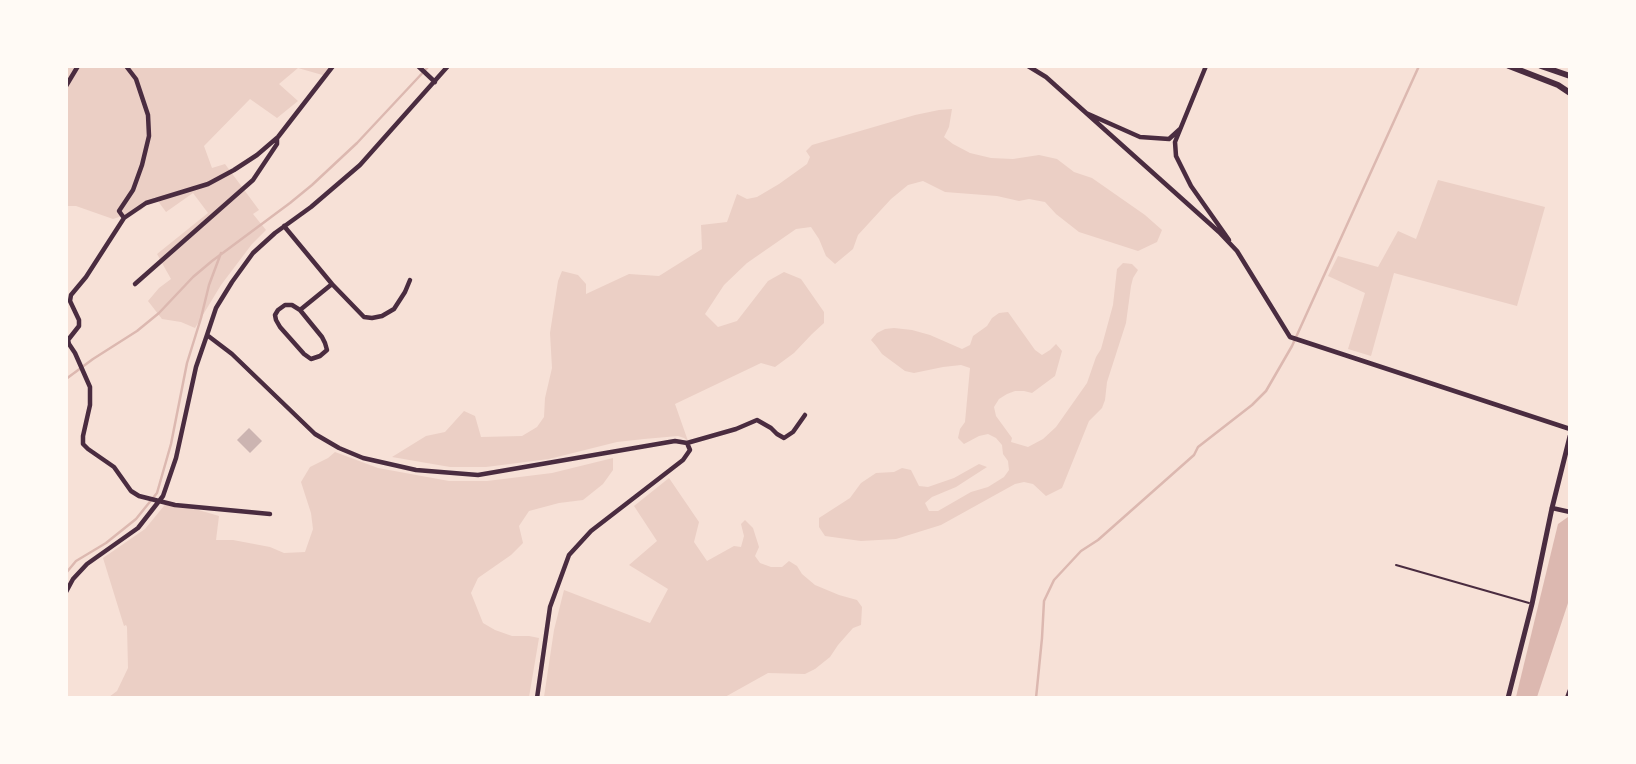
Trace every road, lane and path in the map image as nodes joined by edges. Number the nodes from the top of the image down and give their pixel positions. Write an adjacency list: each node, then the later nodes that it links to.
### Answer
1 (78, 66): 12 (street)
2 (126, 66): 17 (street)
3 (333, 66): 16 (street)
4 (418, 66): 11 (street)
5 (448, 66): 11 (street)
6 (1028, 66): 14 (street)
7 (1206, 66): 15 (street)
8 (1509, 66): 13 (main road)
9 (1541, 66): 10 (main road)
10 (1570, 76)
11 (435, 82): 18 (street)
12 (66, 86)
13 (1570, 93)
14 (1082, 111): 15 (street); 19 (street)
15 (1182, 127): 19 (street)
16 (278, 138): 17 (street); 21 (street)
17 (124, 218): 23 (street)
18 (284, 226): 22 (street); 25 (street)
19 (1237, 251): 27 (street)
20 (410, 280): 22 (street)
21 (135, 284)
22 (331, 284): 24 (street)
23 (68, 301): 30 (street)
24 (300, 310): 24 (street)
25 (206, 335): 29 (street); 30 (street)
26 (805, 415): 29 (street)
27 (1570, 429)
28 (1570, 436): 31 (street)
29 (687, 443): 38 (street)
30 (160, 502): 33 (street); 35 (street)
31 (1552, 508): 32 (street); 36 (street)
32 (1570, 512)
33 (270, 514)
34 (1396, 565): 36 (lane)
35 (66, 592)
36 (1532, 604): 39 (street)
37 (1570, 690): 40 (street)
38 (537, 698)
39 (1508, 698)
40 (1567, 698)

